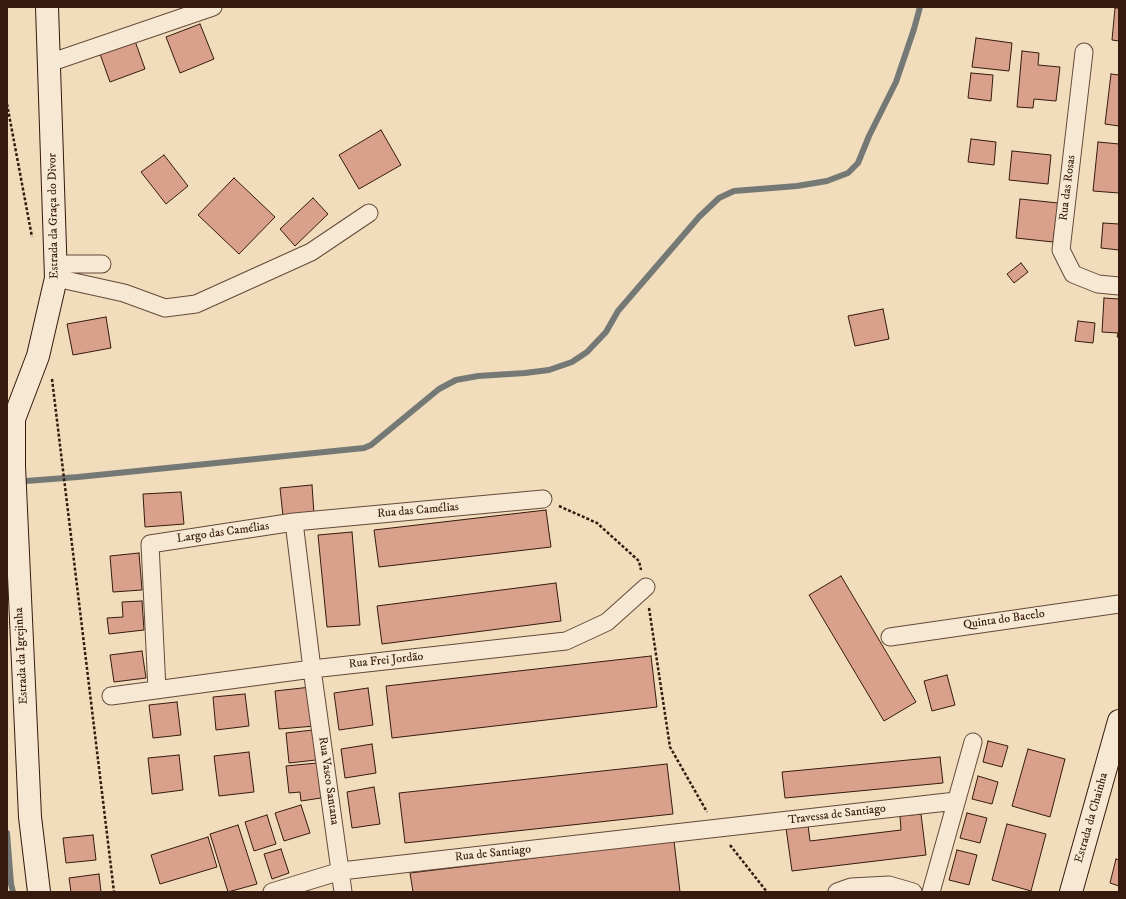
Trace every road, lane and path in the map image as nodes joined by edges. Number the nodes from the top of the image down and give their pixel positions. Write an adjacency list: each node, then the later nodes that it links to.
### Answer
1 (47, 7): 4 (street, Estrada da Graça do Divor)
2 (213, 7): 4 (street)
3 (1084, 52): 10 (street, Rua das Rosas)
4 (49, 63): 9 (street, Estrada da Graça do Divor)
5 (7, 104): 7 (path)
6 (369, 213): 9 (street)
7 (33, 241)
8 (102, 264): 9 (street)
9 (56, 271): 12 (street, Estrada da Graça do Divor)
10 (1119, 286)
11 (52, 376): 27 (path)
12 (11, 414): 26 (street, Estrada da Igrejinha)
13 (543, 499): 14 (street, Rua das Camélias); 15 (path)
14 (294, 522): 18 (street); 19 (street, Largo das Camélias)
15 (646, 587): 18 (street, Rua Frei Jordão); 24 (path)
16 (1119, 604): 17 (street, Quinta do Bacelo)
17 (890, 636)
18 (312, 669): 19 (street, Rua Frei Jordão); 25 (street, Rua Vasco Santana)
19 (157, 690): 20 (street, Rua Frei Jordão)
20 (111, 696)
21 (1119, 721): 34 (street, Estrada da Chainha)
22 (973, 742): 23 (street)
23 (956, 801): 24 (street, Travessa de Santiago); 33 (street)
24 (717, 829): 25 (street, Rua de Santiago); 30 (path)
25 (341, 871): 28 (street, Rua de Santiago); 29 (street, Rua Vasco Santana)
26 (39, 892)
27 (114, 892)
28 (272, 892)
29 (343, 892)
30 (767, 892)
31 (837, 892): 32 (street)
32 (913, 892)
33 (930, 892)
34 (1071, 892)

